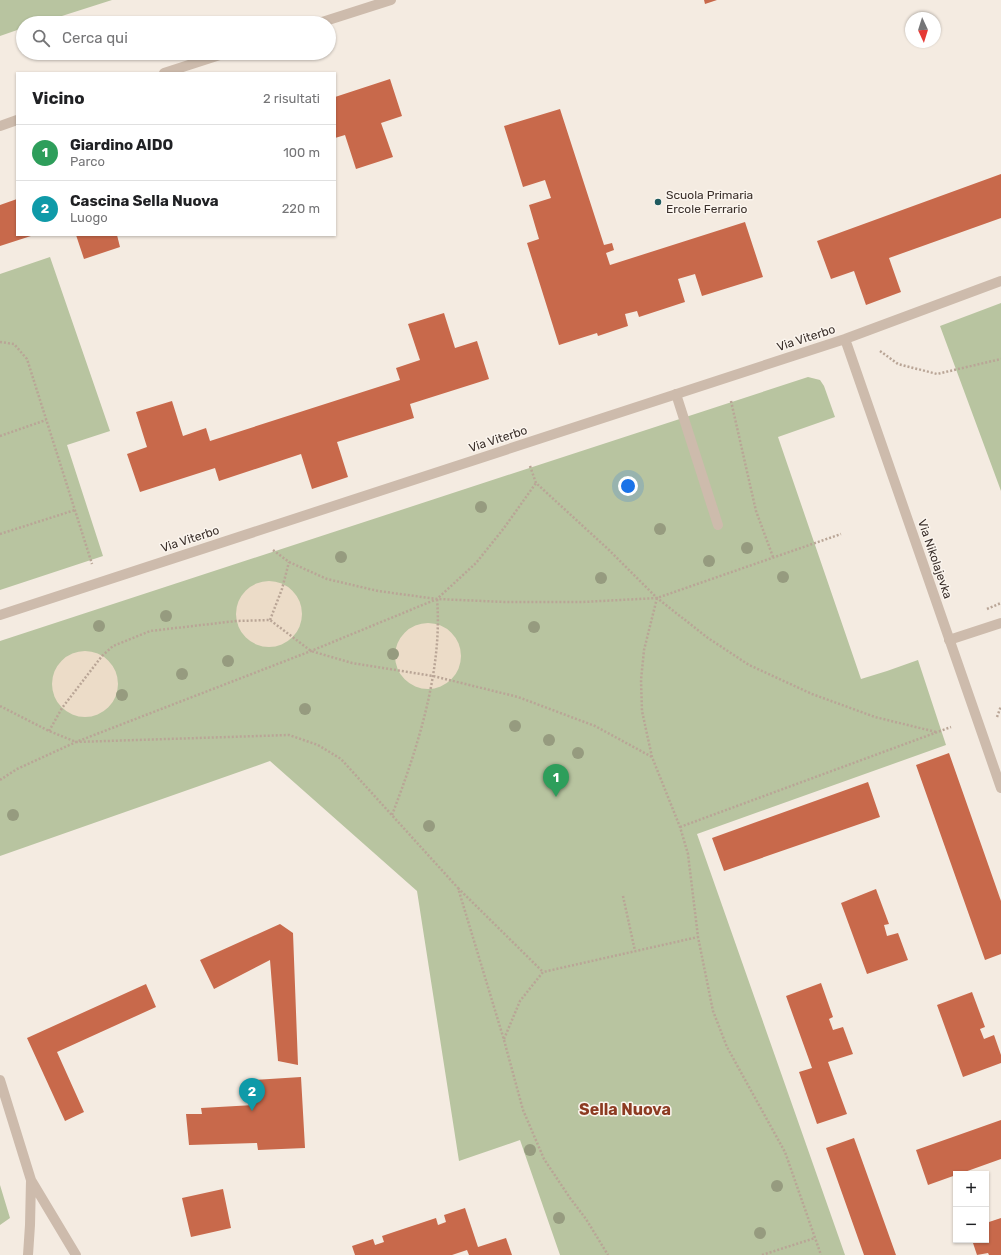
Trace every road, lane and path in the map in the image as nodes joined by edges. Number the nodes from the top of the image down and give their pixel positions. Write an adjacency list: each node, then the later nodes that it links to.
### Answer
1 (391, 0): 2 (street)
2 (336, 18)
3 (204, 60): 4 (street)
4 (167, 72)
5 (16, 120): 6 (street)
6 (0, 126)
7 (1001, 281): 8 (street, Via Viterbo)
8 (845, 339): 12 (street, Via Viterbo); 31 (street, Via Nikolajevka)
9 (0, 342): 14 (path)
10 (880, 351): 11 (path)
11 (1001, 359)
12 (676, 394): 19 (street); 28 (street, Via Viterbo)
13 (730, 401): 23 (path)
14 (46, 420): 15 (path); 18 (path)
15 (0, 436)
16 (530, 466): 17 (path)
17 (536, 483): 26 (path); 27 (path)
18 (75, 510): 20 (path); 25 (path)
19 (718, 525)
20 (0, 534)
21 (840, 534): 23 (path)
22 (274, 550): 24 (path)
23 (773, 557): 26 (path)
24 (289, 562): 27 (path); 29 (path)
25 (92, 564)
26 (657, 598): 27 (path); 39 (path); 41 (path)
27 (437, 599): 32 (path); 33 (path)
28 (0, 615)
29 (270, 620): 32 (path); 38 (path)
30 (1001, 623): 31 (street)
31 (949, 640): 43 (street, Via Nikolajevka)
32 (311, 650): 33 (path); 40 (path)
33 (433, 676): 41 (path); 44 (path)
34 (0, 706): 38 (path)
35 (1001, 706): 36 (path)
36 (997, 717)
37 (951, 727): 39 (path)
38 (49, 731): 40 (path)
39 (936, 732): 45 (path)
40 (76, 742): 42 (path); 44 (path)
41 (652, 757): 45 (path)
42 (0, 780)
43 (1001, 788)
44 (392, 815): 46 (path)
45 (680, 827): 48 (path)
46 (458, 888): 50 (path); 51 (path)
47 (623, 896): 49 (path)
48 (698, 937): 49 (path); 54 (path)
49 (635, 951): 50 (path)
50 (543, 972): 51 (path)
51 (504, 1040): 57 (path)
52 (0, 1080): 53 (street)
53 (31, 1180): 55 (street); 56 (street)
54 (815, 1238): 58 (path); 59 (path)
55 (28, 1255)
56 (76, 1255)
57 (608, 1255)
58 (762, 1255)
59 (821, 1255)

